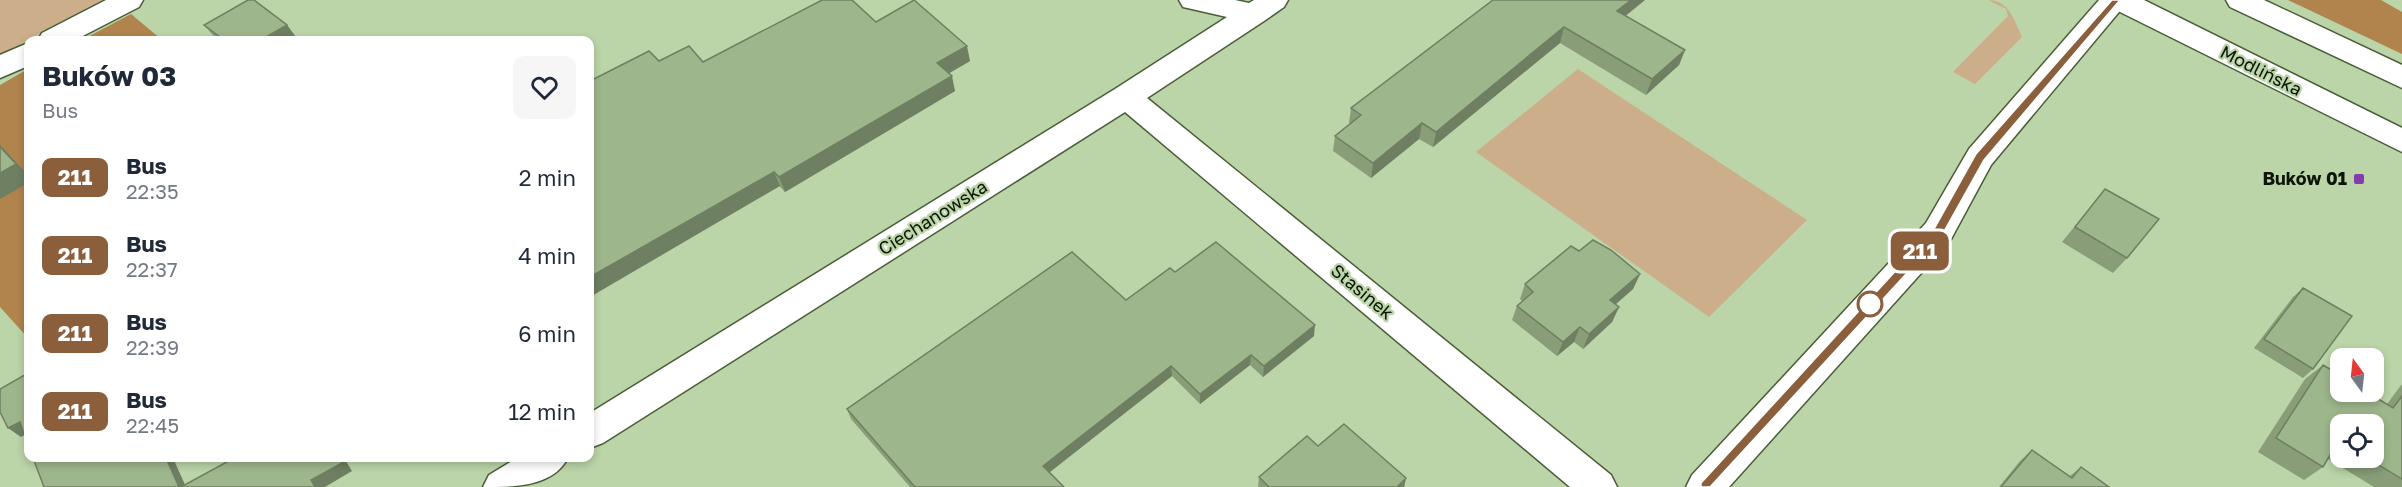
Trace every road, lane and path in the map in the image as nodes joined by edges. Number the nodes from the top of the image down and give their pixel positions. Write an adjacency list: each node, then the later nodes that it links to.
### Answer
1 (129, 0): 7 (street)
2 (1193, 0): 6 (street)
3 (2115, 0): 17 (street)
4 (2120, 0): 12 (street, Modlińska)
5 (2240, 0): 10 (street)
6 (1264, 7): 11 (street, Ciechanowska)
7 (60, 36)
8 (24, 55): 9 (street)
9 (0, 68)
10 (2402, 77)
11 (1126, 97): 13 (street, Ciechanowska); 16 (street, Stasinek)
12 (2402, 141)
13 (594, 430)
14 (543, 462): 15 (street)
15 (502, 487)
16 (1598, 487)
17 (1705, 487)

